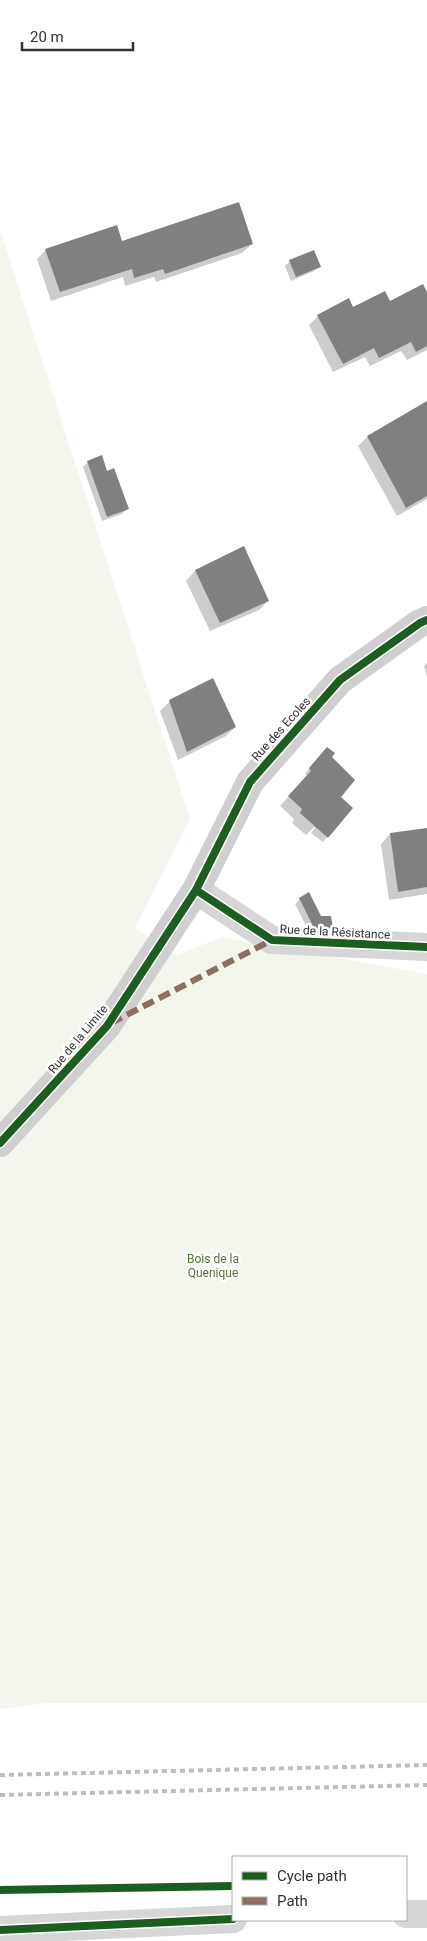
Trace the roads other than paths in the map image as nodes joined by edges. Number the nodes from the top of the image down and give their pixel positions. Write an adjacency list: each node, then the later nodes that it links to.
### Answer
1 (427, 620): 2 (street, Rue des Ecoles)
2 (196, 890): 3 (street, Rue de la Résistance); 4 (street, Rue de la Limite)
3 (427, 948)
4 (0, 1143)
5 (407, 1914): 6 (street)
6 (427, 1914)
7 (232, 1919): 8 (street)
8 (0, 1930)

